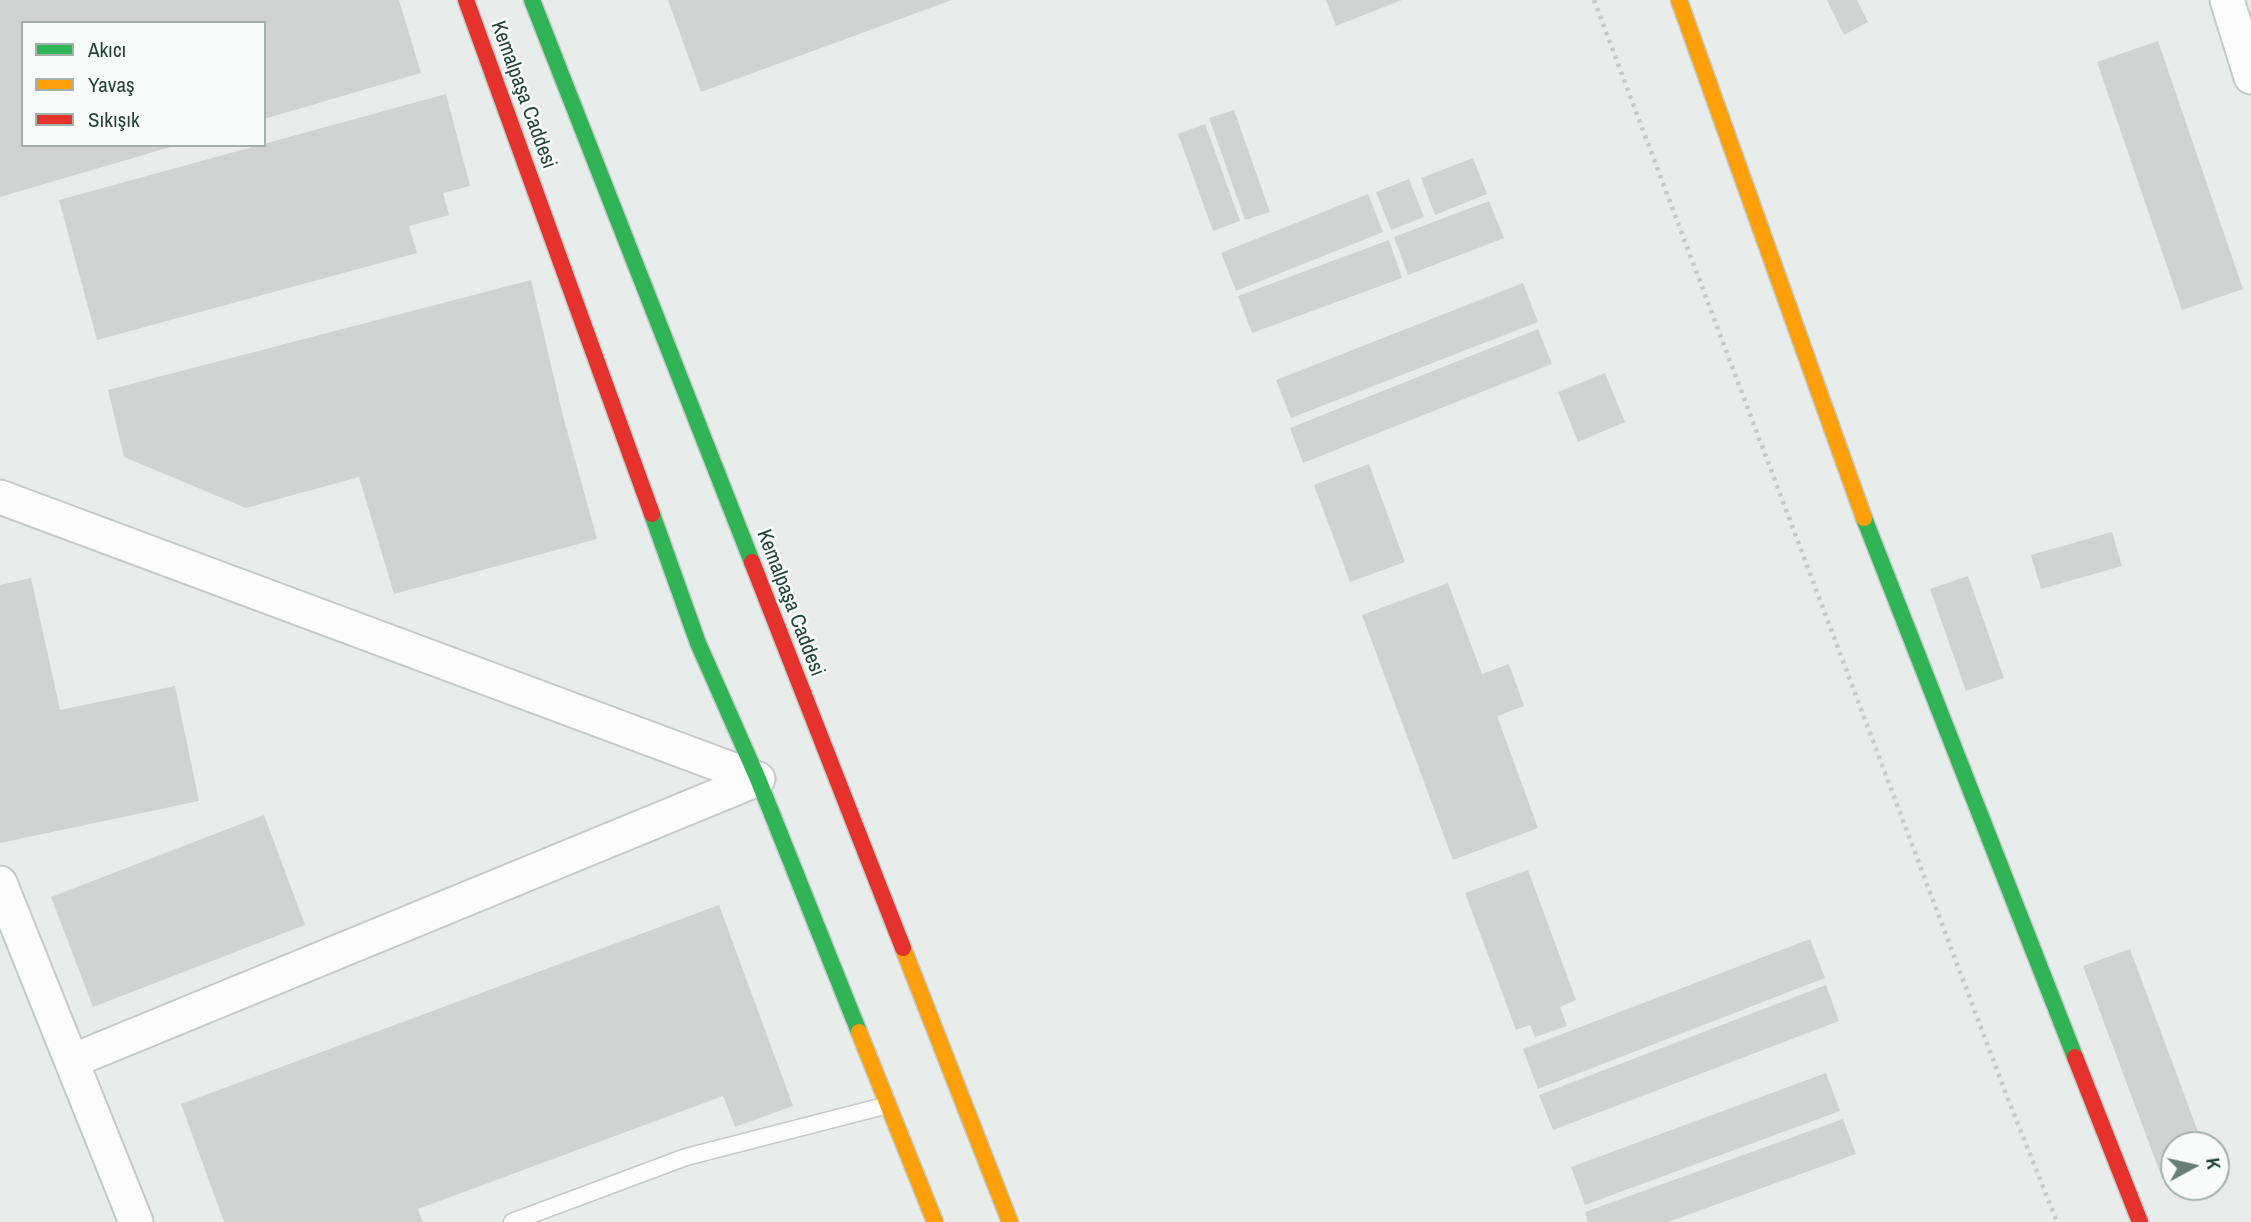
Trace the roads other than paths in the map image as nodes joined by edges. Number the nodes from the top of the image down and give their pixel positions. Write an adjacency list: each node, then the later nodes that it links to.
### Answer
1 (466, 0): 7 (main road, Kemalpaşa Caddesi)
2 (532, 0): 14 (main road, Kemalpaşa Caddesi)
3 (1679, 0): 15 (main road)
4 (2227, 0): 5 (street)
5 (2251, 77)
6 (0, 497): 7 (street)
7 (758, 779): 9 (street); 10 (main road, Kemalpaşa Caddesi)
8 (0, 883): 9 (street)
9 (72, 1061): 11 (street)
10 (888, 1105): 12 (lane); 13 (main road, Kemalpaşa Caddesi)
11 (136, 1222)
12 (512, 1222)
13 (935, 1222)
14 (1010, 1222)
15 (2140, 1222)

